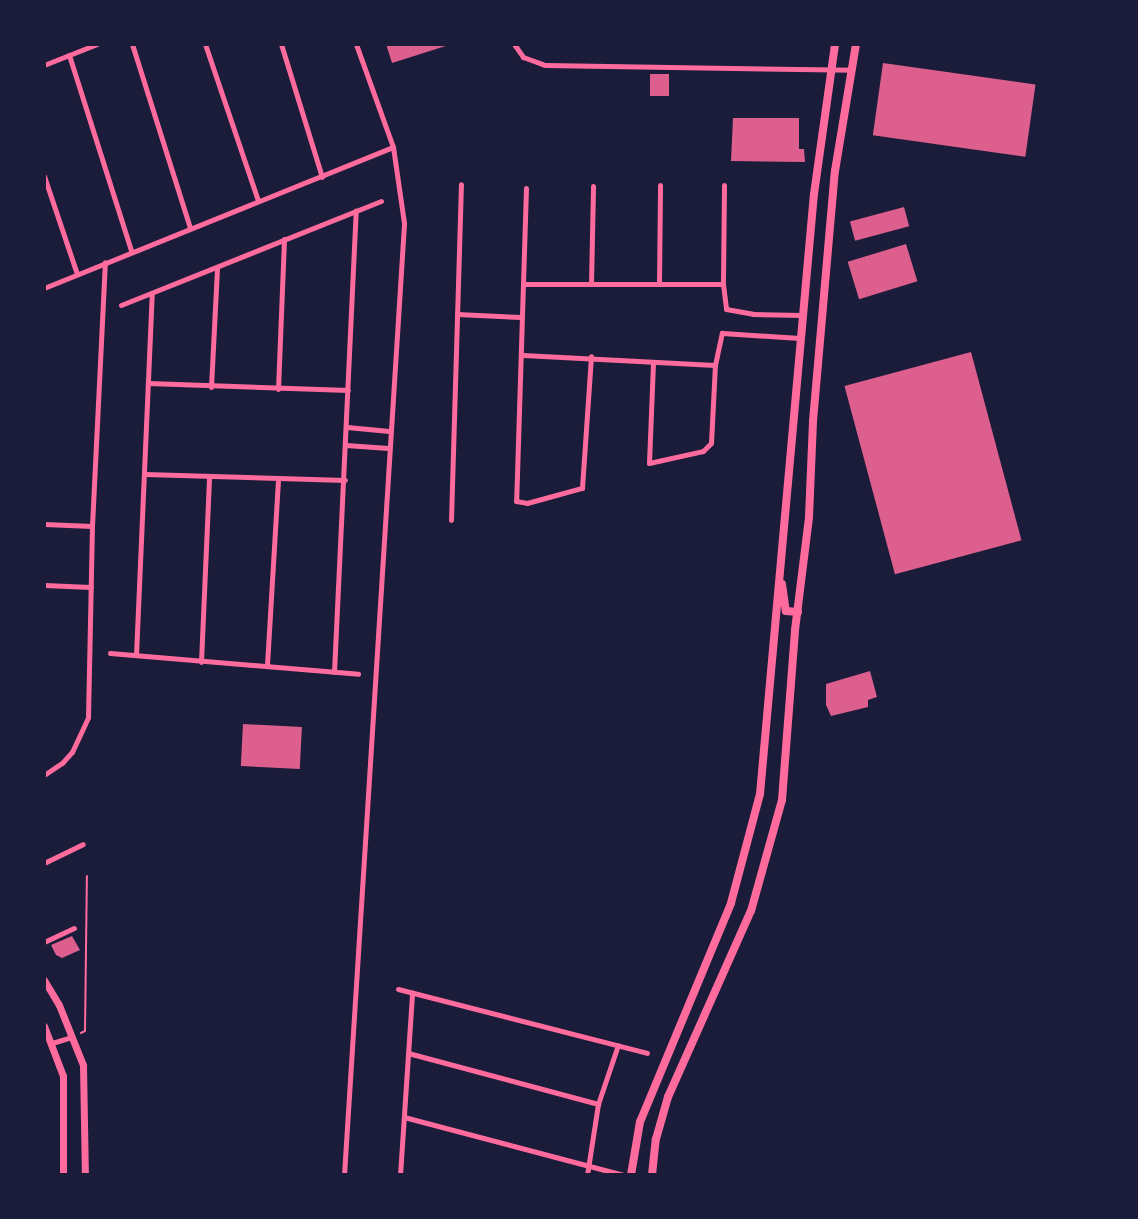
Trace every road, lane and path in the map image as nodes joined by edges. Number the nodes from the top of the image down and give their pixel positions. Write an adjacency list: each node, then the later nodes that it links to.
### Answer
1 (97, 44): 9 (street)
2 (132, 44): 24 (street)
3 (205, 44): 21 (street)
4 (281, 44): 15 (street)
5 (356, 44): 13 (street)
6 (514, 44): 11 (street)
7 (835, 44): 11 (main road)
8 (856, 44): 12 (main road)
9 (69, 55): 10 (street); 26 (street)
10 (44, 65)
11 (830, 69): 12 (street); 38 (main road)
12 (852, 70): 63 (main road)
13 (393, 148): 15 (street); 50 (street)
14 (44, 176): 29 (street)
15 (322, 177): 21 (street)
16 (461, 184): 37 (street)
17 (724, 185): 33 (street)
18 (593, 186): 31 (street)
19 (660, 186): 32 (street)
20 (526, 188): 30 (street)
21 (258, 201): 24 (street)
22 (381, 201): 23 (street)
23 (356, 211): 25 (street); 48 (street)
24 (190, 228): 26 (street)
25 (285, 239): 28 (street); 47 (street)
26 (131, 251): 27 (street)
27 (105, 262): 29 (street); 59 (street)
28 (217, 267): 35 (street); 46 (street)
29 (77, 274): 34 (street)
30 (524, 284): 31 (street); 39 (street)
31 (591, 284): 32 (street)
32 (659, 284): 33 (street)
33 (723, 284): 38 (street)
34 (44, 288)
35 (152, 293): 36 (street); 45 (street)
36 (121, 305)
37 (457, 314): 39 (street); 57 (street)
38 (802, 315): 40 (main road)
39 (521, 317): 41 (street)
40 (800, 338): 44 (street); 60 (main road)
41 (523, 355): 42 (street); 42 (street)
42 (592, 356): 43 (street)
43 (653, 363): 44 (street); 44 (street)
44 (715, 365)
45 (148, 383): 46 (street); 53 (street)
46 (211, 387): 47 (street)
47 (278, 389): 48 (street)
48 (348, 390): 49 (street)
49 (347, 427): 50 (street); 51 (street)
50 (389, 431): 52 (street)
51 (346, 446): 52 (street); 56 (street)
52 (387, 448): 90 (street)
53 (145, 474): 54 (street); 65 (street)
54 (209, 477): 55 (street); 66 (street)
55 (278, 480): 56 (street); 67 (street)
56 (345, 480): 68 (street)
57 (451, 520)
58 (44, 524): 59 (street)
59 (92, 526): 62 (street)
60 (779, 570): 63 (main road); 94 (main road)
61 (44, 585): 62 (street)
62 (91, 587): 70 (street)
63 (798, 612): 95 (main road)
64 (110, 653): 65 (street)
65 (135, 655): 66 (street)
66 (201, 662): 67 (street)
67 (267, 665): 68 (street)
68 (334, 672): 69 (street)
69 (358, 674)
70 (44, 775)
71 (83, 844): 72 (street)
72 (44, 863)
73 (87, 876): 80 (path)
74 (74, 928): 75 (street)
75 (44, 942)
76 (44, 980): 80 (street)
77 (398, 989): 78 (street)
78 (412, 992): 82 (street); 83 (street)
79 (44, 1026): 81 (street)
80 (74, 1036): 81 (street); 89 (street)
81 (52, 1043): 88 (street)
82 (618, 1045): 84 (street); 85 (street)
83 (408, 1053): 85 (street); 86 (street)
84 (647, 1053)
85 (598, 1104): 87 (street)
86 (404, 1117): 87 (street); 91 (street)
87 (587, 1164): 92 (street); 93 (street)
88 (64, 1175)
89 (85, 1175)
90 (344, 1175)
91 (400, 1175)
92 (587, 1175)
93 (623, 1175)
94 (631, 1175)
95 (652, 1175)

